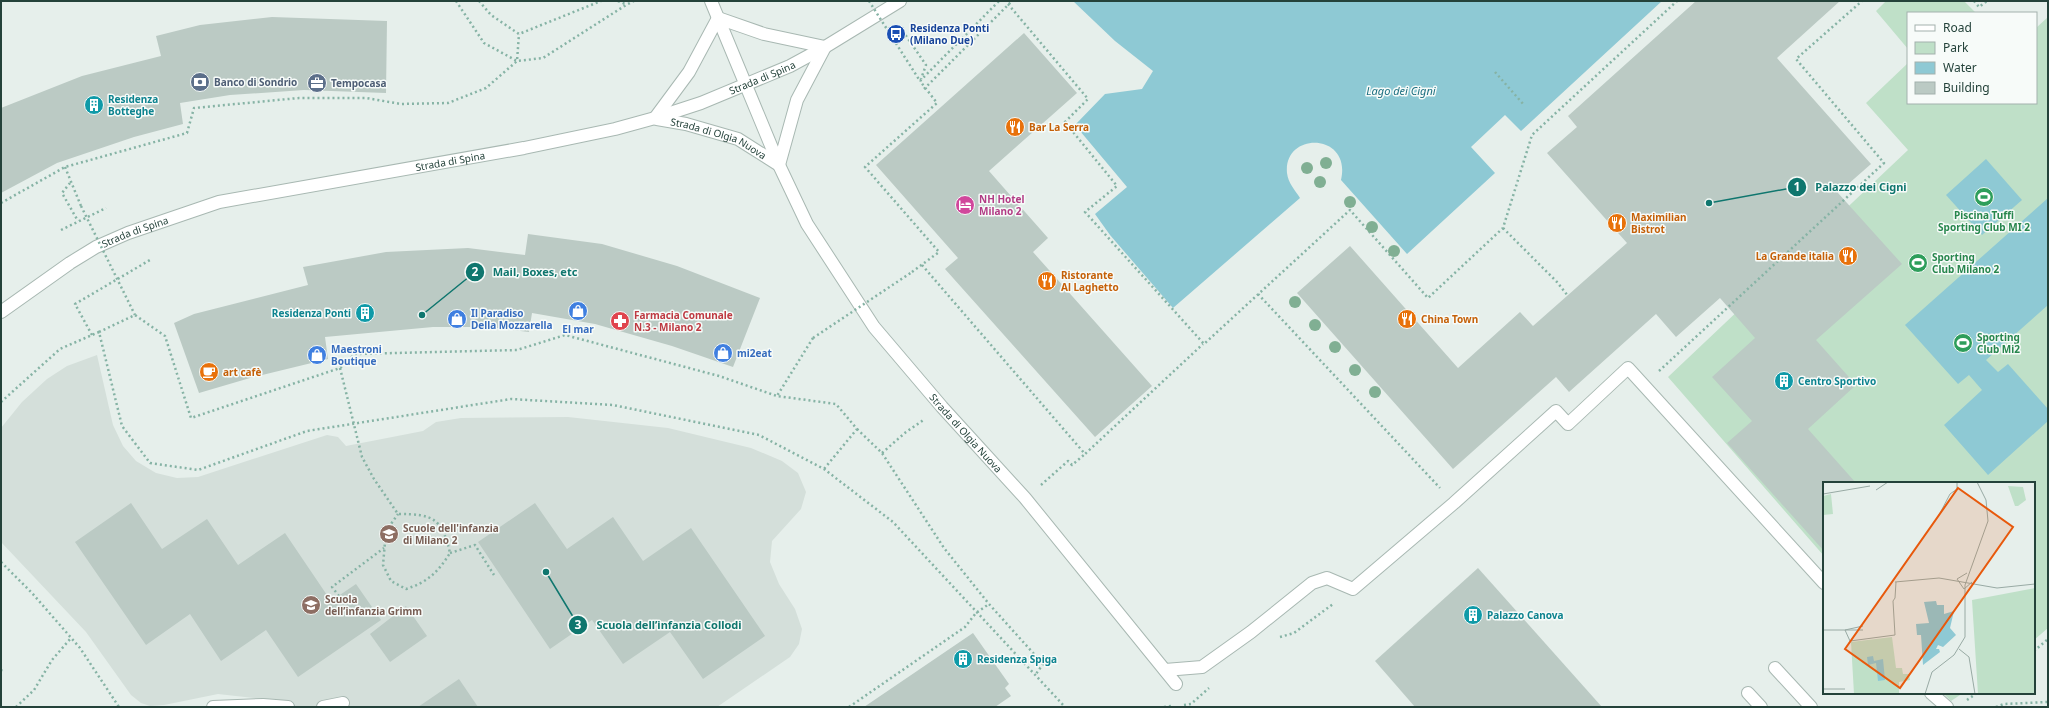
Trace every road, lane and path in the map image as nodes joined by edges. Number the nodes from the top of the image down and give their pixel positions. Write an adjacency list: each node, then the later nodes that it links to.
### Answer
1 (456, 1): 21 (path)
2 (479, 1): 19 (path)
3 (600, 1): 19 (path)
4 (618, 1): 16 (path)
5 (634, 1): 16 (path)
6 (711, 1): 18 (street, Strada di Olgia Nuova)
7 (869, 1): 23 (path, bridge)
8 (900, 1): 17 (street, Strada di Spina)
9 (999, 1): 23 (path)
10 (1012, 1): 15 (path)
11 (1677, 1): 34 (path)
12 (1862, 1): 46 (path)
13 (1974, 1): 14 (path)
14 (1987, 1)
15 (1008, 4): 25 (path); 44 (path)
16 (626, 5): 21 (path)
17 (888, 8): 20 (street, Strada di Spina); 23 (path)
18 (718, 18): 20 (street); 24 (street, Strada di Olgia Nuova); 27 (street)
19 (518, 34): 21 (path)
20 (825, 47): 24 (street, Strada di Spina); 28 (street, Strada di Olgia Nuova)
21 (516, 61): 29 (path)
22 (1495, 72): 26 (path)
23 (920, 81): 25 (path)
24 (746, 85): 27 (street, Strada di Spina); 28 (street, Strada di Olgia Nuova)
25 (924, 89): 37 (path)
26 (1524, 106)
27 (655, 118): 28 (street, Strada di Olgia Nuova); 40 (street, Strada di Spina)
28 (779, 164): 70 (street, Strada di Olgia Nuova)
29 (65, 167): 30 (path); 31 (path)
30 (70, 183): 33 (path); 41 (path, bridge)
31 (1, 203)
32 (106, 208): 33 (path)
33 (78, 221): 35 (path)
34 (1502, 228): 38 (path); 39 (path)
35 (61, 230)
36 (150, 260): 43 (path)
37 (922, 265): 47 (path, bridge); 53 (path)
38 (1258, 294): 44 (path); 56 (path)
39 (1568, 296)
40 (1, 312)
41 (135, 315): 42 (path); 45 (path)
42 (99, 332): 43 (path); 49 (path)
43 (92, 335): 48 (path)
44 (1204, 344): 53 (path)
45 (340, 368): 47 (path); 49 (path)
46 (1644, 385): 56 (street); 62 (street)
47 (777, 396): 50 (path)
48 (1, 402)
49 (354, 424): 54 (path); 57 (path)
50 (857, 429): 52 (path); 54 (path)
51 (906, 432): 52 (path)
52 (882, 453): 64 (path)
53 (1085, 454): 55 (path)
54 (824, 469): 65 (path)
55 (1050, 477)
56 (1454, 503): 70 (street)
57 (398, 514): 58 (path); 59 (path)
58 (384, 548): 59 (path); 63 (path)
59 (450, 553): 61 (path)
60 (1, 562): 66 (path)
61 (494, 576)
62 (1823, 582)
63 (338, 596)
64 (990, 604): 65 (path); 71 (path)
65 (976, 613): 71 (path); 83 (path)
66 (71, 638): 78 (path); 79 (path)
67 (2048, 639): 68 (path)
68 (2035, 650)
69 (1775, 668): 86 (street)
70 (1165, 670): 72 (street, Strada di Olgia Nuova)
71 (1036, 674): 84 (path)
72 (1176, 684)
73 (1748, 693): 85 (street)
74 (1932, 694): 87 (street)
75 (2048, 702): 77 (path)
76 (343, 703): 82 (street)
77 (2005, 706): 88 (path)
78 (16, 707)
79 (119, 707)
80 (213, 707): 81 (street)
81 (288, 707)
82 (323, 707)
83 (849, 707)
84 (1065, 707)
85 (1761, 707)
86 (1810, 707)
87 (1947, 707)
88 (1996, 707)

